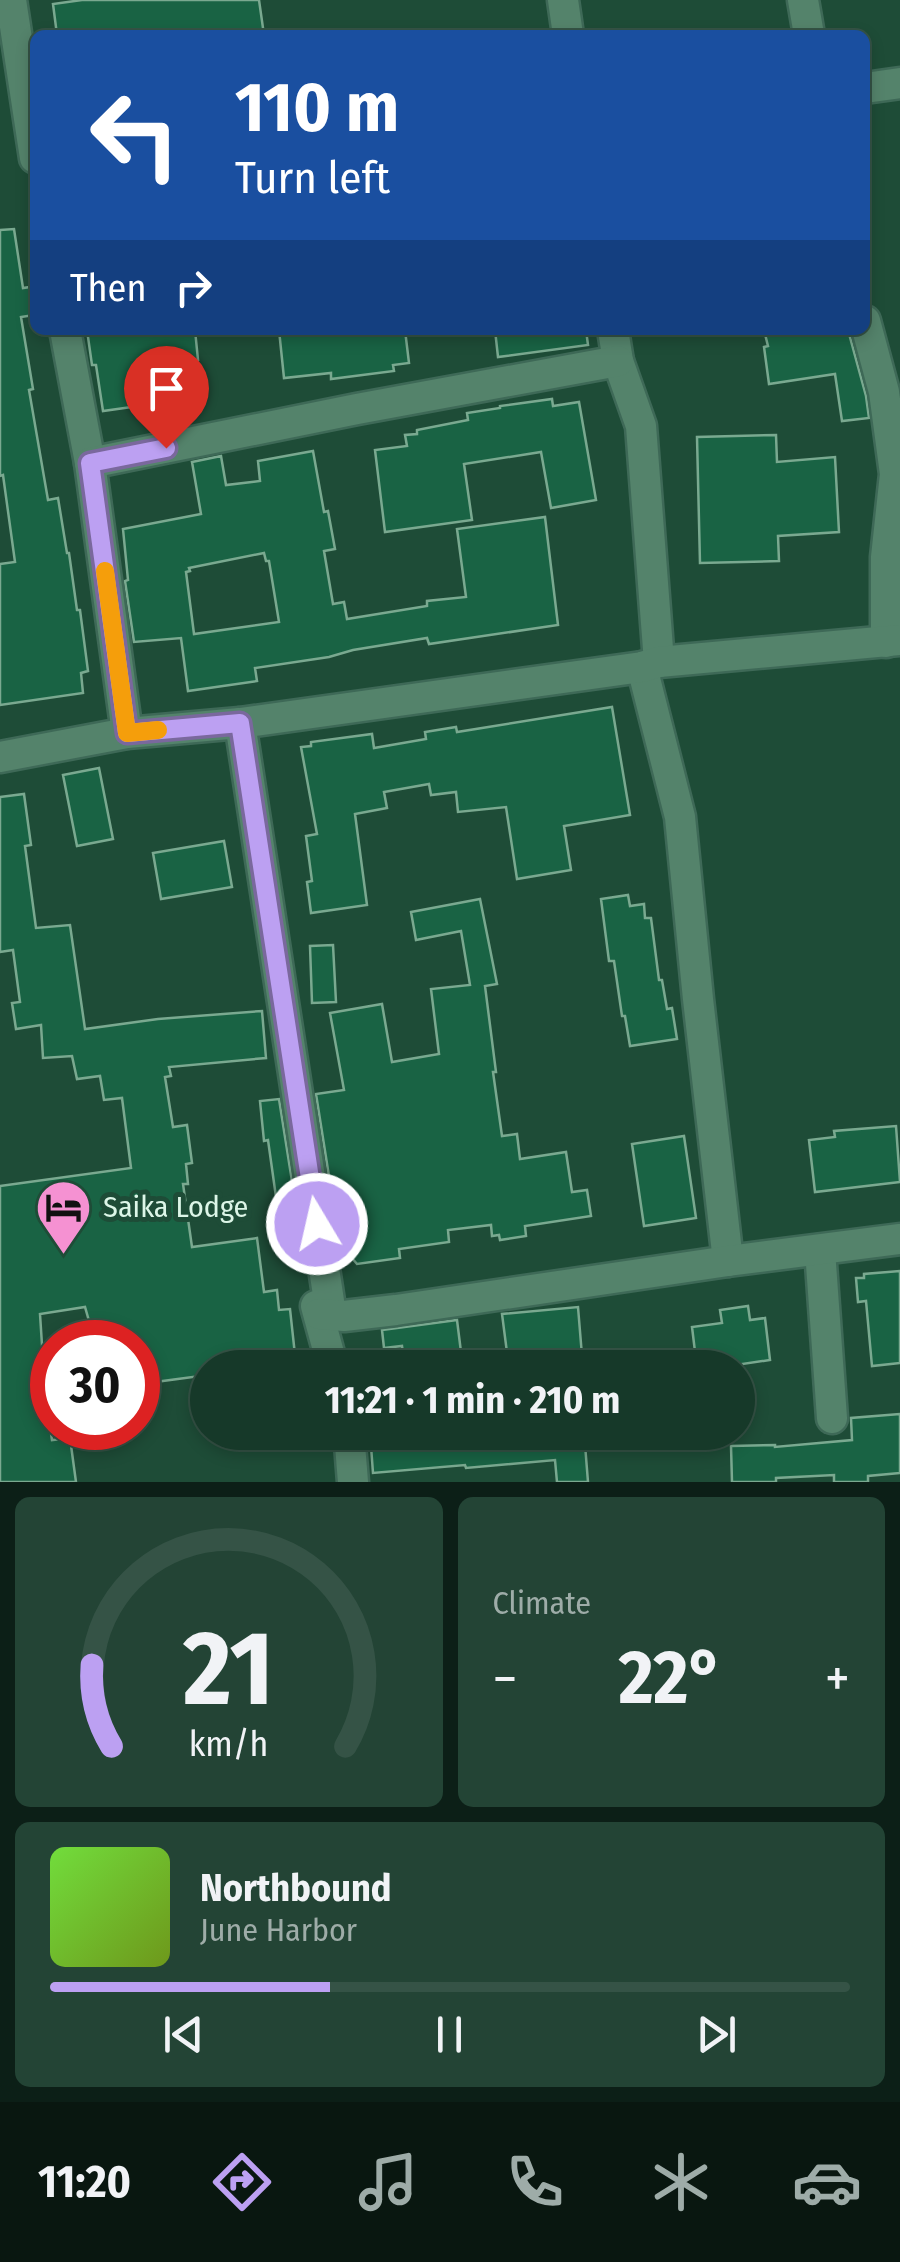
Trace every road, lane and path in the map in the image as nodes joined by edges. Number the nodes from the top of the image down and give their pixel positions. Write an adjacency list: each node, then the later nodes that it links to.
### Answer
1 (11, 0): 8 (street)
2 (562, 0): 4 (street)
3 (803, 0): 5 (street)
4 (567, 30)
5 (808, 30)
6 (900, 83): 7 (street)
7 (870, 87)
8 (30, 125)
9 (66, 335): 13 (street)
10 (614, 335): 12 (street)
11 (869, 335): 14 (street)
12 (618, 361): 13 (street); 15 (street)
13 (90, 463): 17 (street)
14 (893, 641): 15 (street)
15 (651, 664): 16 (street); 21 (street)
16 (240, 723): 17 (street); 22 (street)
17 (127, 733): 18 (street)
18 (0, 757)
19 (900, 1239): 20 (street)
20 (820, 1250): 21 (street); 24 (street)
21 (728, 1261): 22 (street)
22 (320, 1314): 23 (street)
23 (329, 1350)
24 (832, 1418)
25 (350, 1450): 26 (street)
26 (353, 1482)

